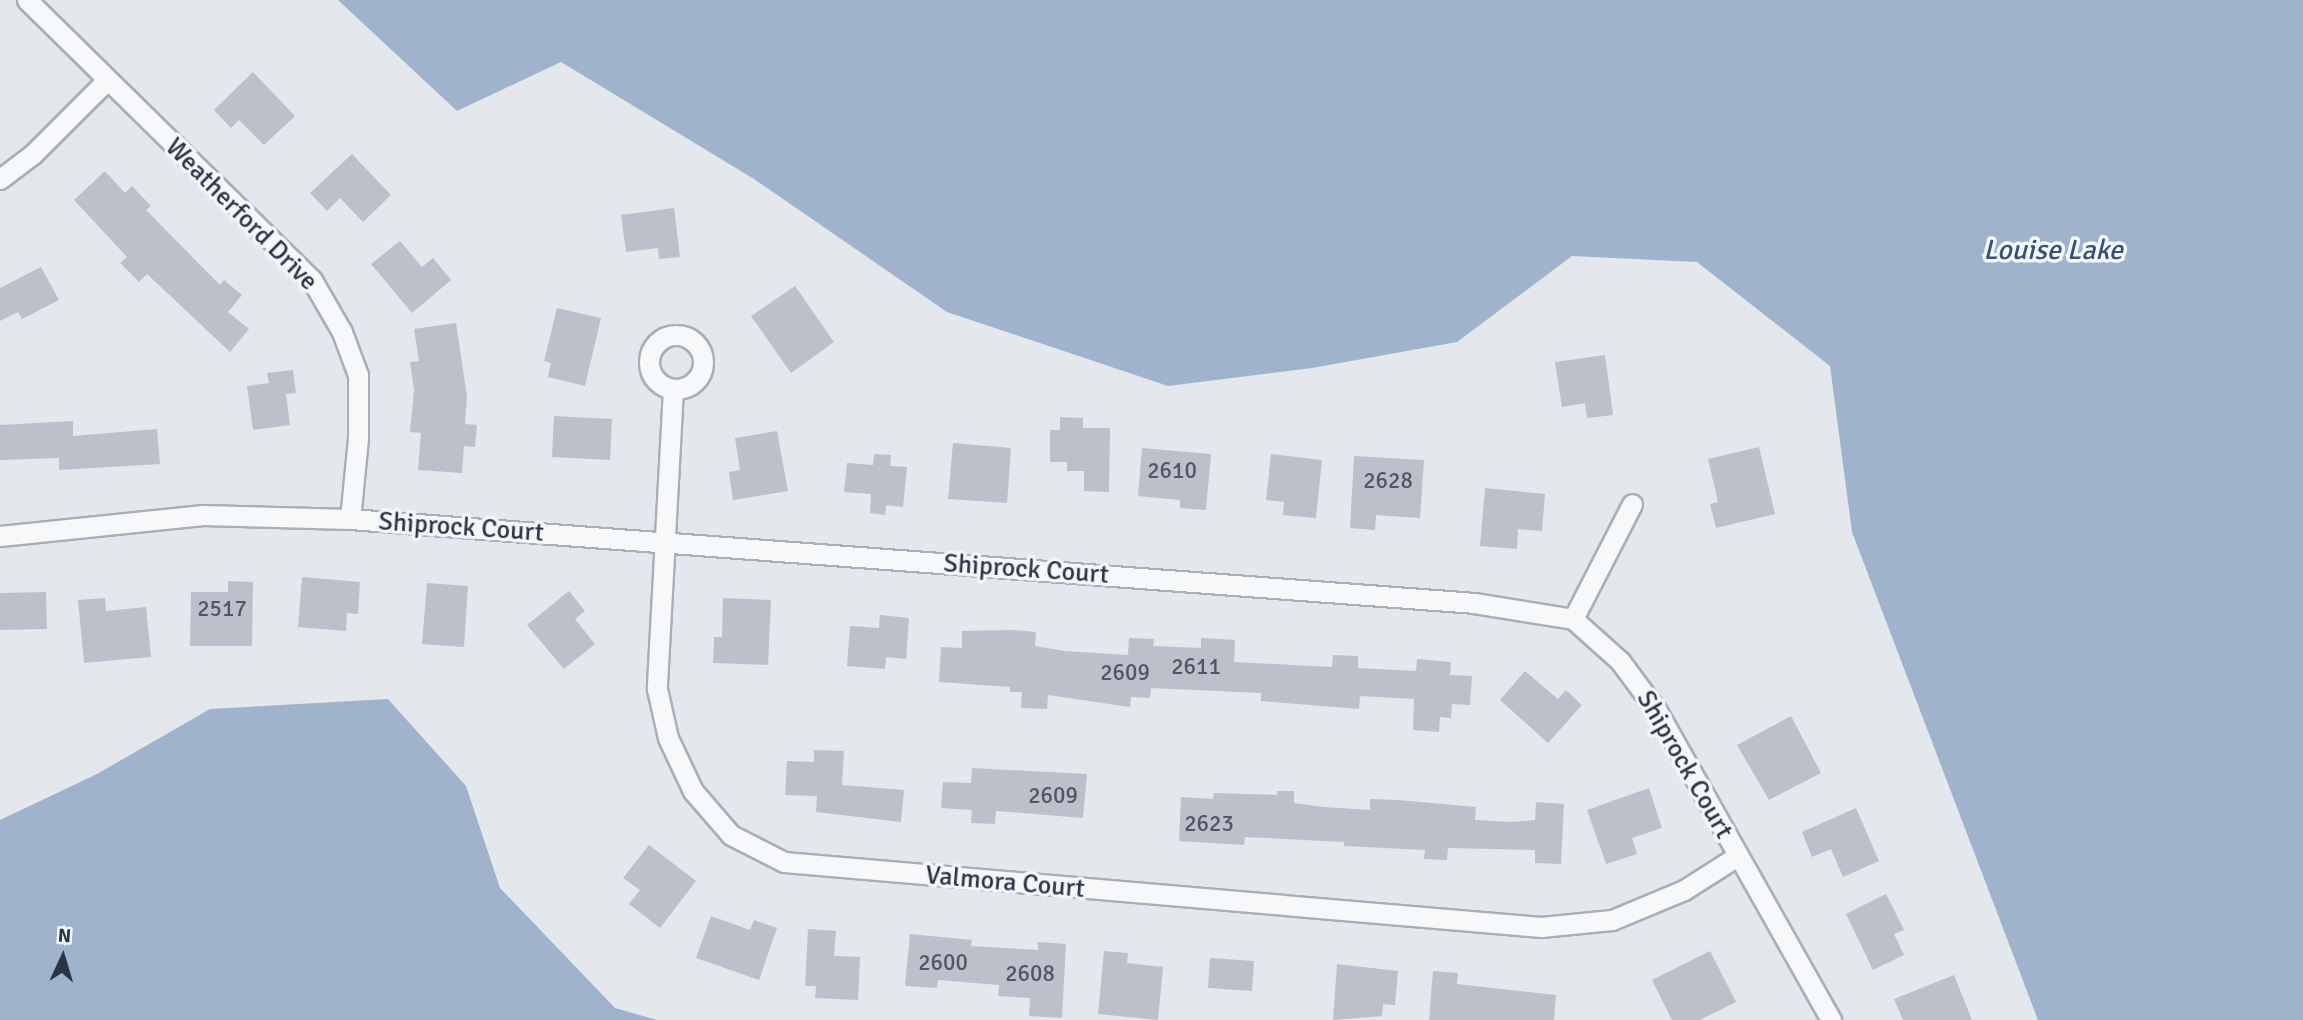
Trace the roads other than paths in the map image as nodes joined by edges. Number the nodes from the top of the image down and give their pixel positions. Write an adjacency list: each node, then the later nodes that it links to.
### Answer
1 (27, 0): 2 (street, Weatherford Drive)
2 (106, 81): 3 (street); 6 (street, Weatherford Drive)
3 (0, 179)
4 (673, 389): 8 (street, Valmora Court)
5 (1632, 504): 9 (street)
6 (350, 519): 7 (street, Shiprock Court); 8 (street, Shiprock Court)
7 (0, 536)
8 (662, 543): 9 (street, Shiprock Court); 10 (street, Valmora Court)
9 (1573, 619): 10 (street, Shiprock Court)
10 (1736, 857): 11 (street, Shiprock Court)
11 (1831, 1020)

